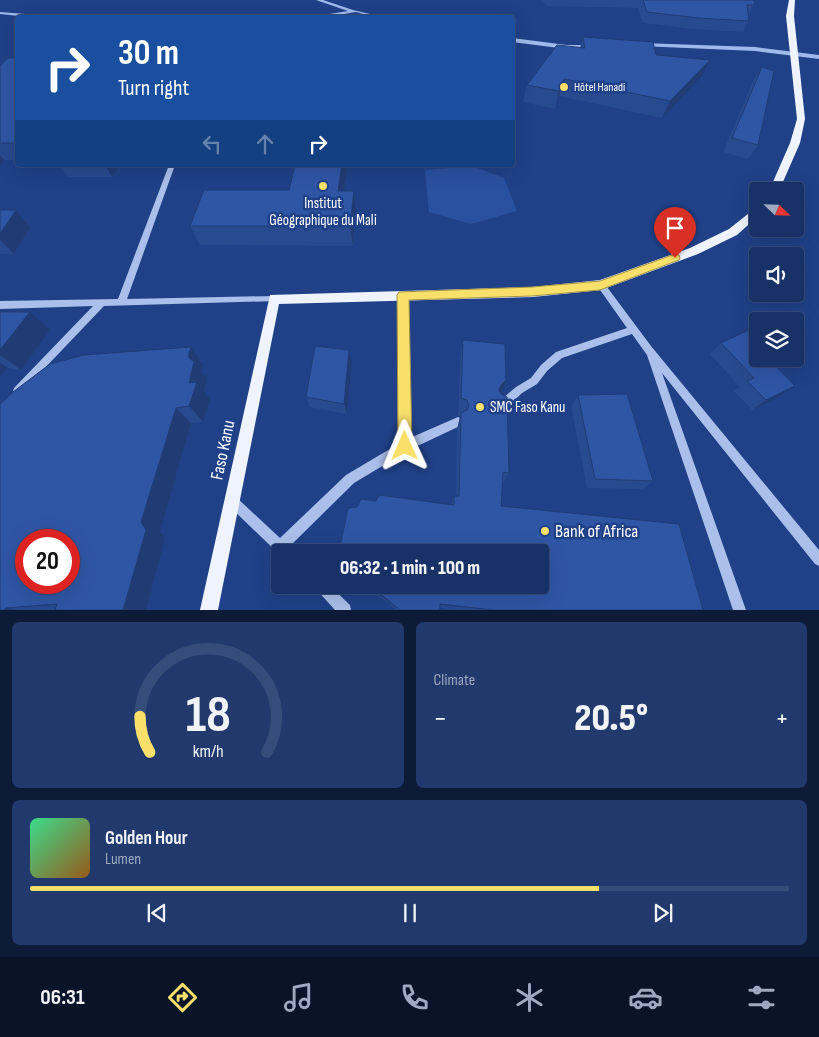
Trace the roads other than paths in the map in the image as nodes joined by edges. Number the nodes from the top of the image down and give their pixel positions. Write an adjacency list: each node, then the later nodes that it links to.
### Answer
1 (792, 0): 3 (main road)
2 (171, 167): 9 (street)
3 (778, 182)
4 (749, 218): 5 (main road)
5 (600, 285): 6 (main road); 11 (street)
6 (403, 295): 7 (main road); 16 (street)
7 (274, 299): 9 (street); 17 (main road, Faso Kanu)
8 (101, 304): 9 (street); 10 (street); 13 (street)
9 (121, 304)
10 (0, 305)
11 (634, 329): 12 (street); 14 (street)
12 (648, 349): 20 (street); 24 (street)
13 (14, 394)
14 (500, 408)
15 (458, 422): 16 (street)
16 (405, 446): 19 (street)
17 (232, 501): 18 (street); 22 (main road, Faso Kanu)
18 (277, 544)
19 (289, 544)
20 (819, 560)
21 (329, 594): 23 (street)
22 (209, 610)
23 (345, 610)
24 (740, 610)

